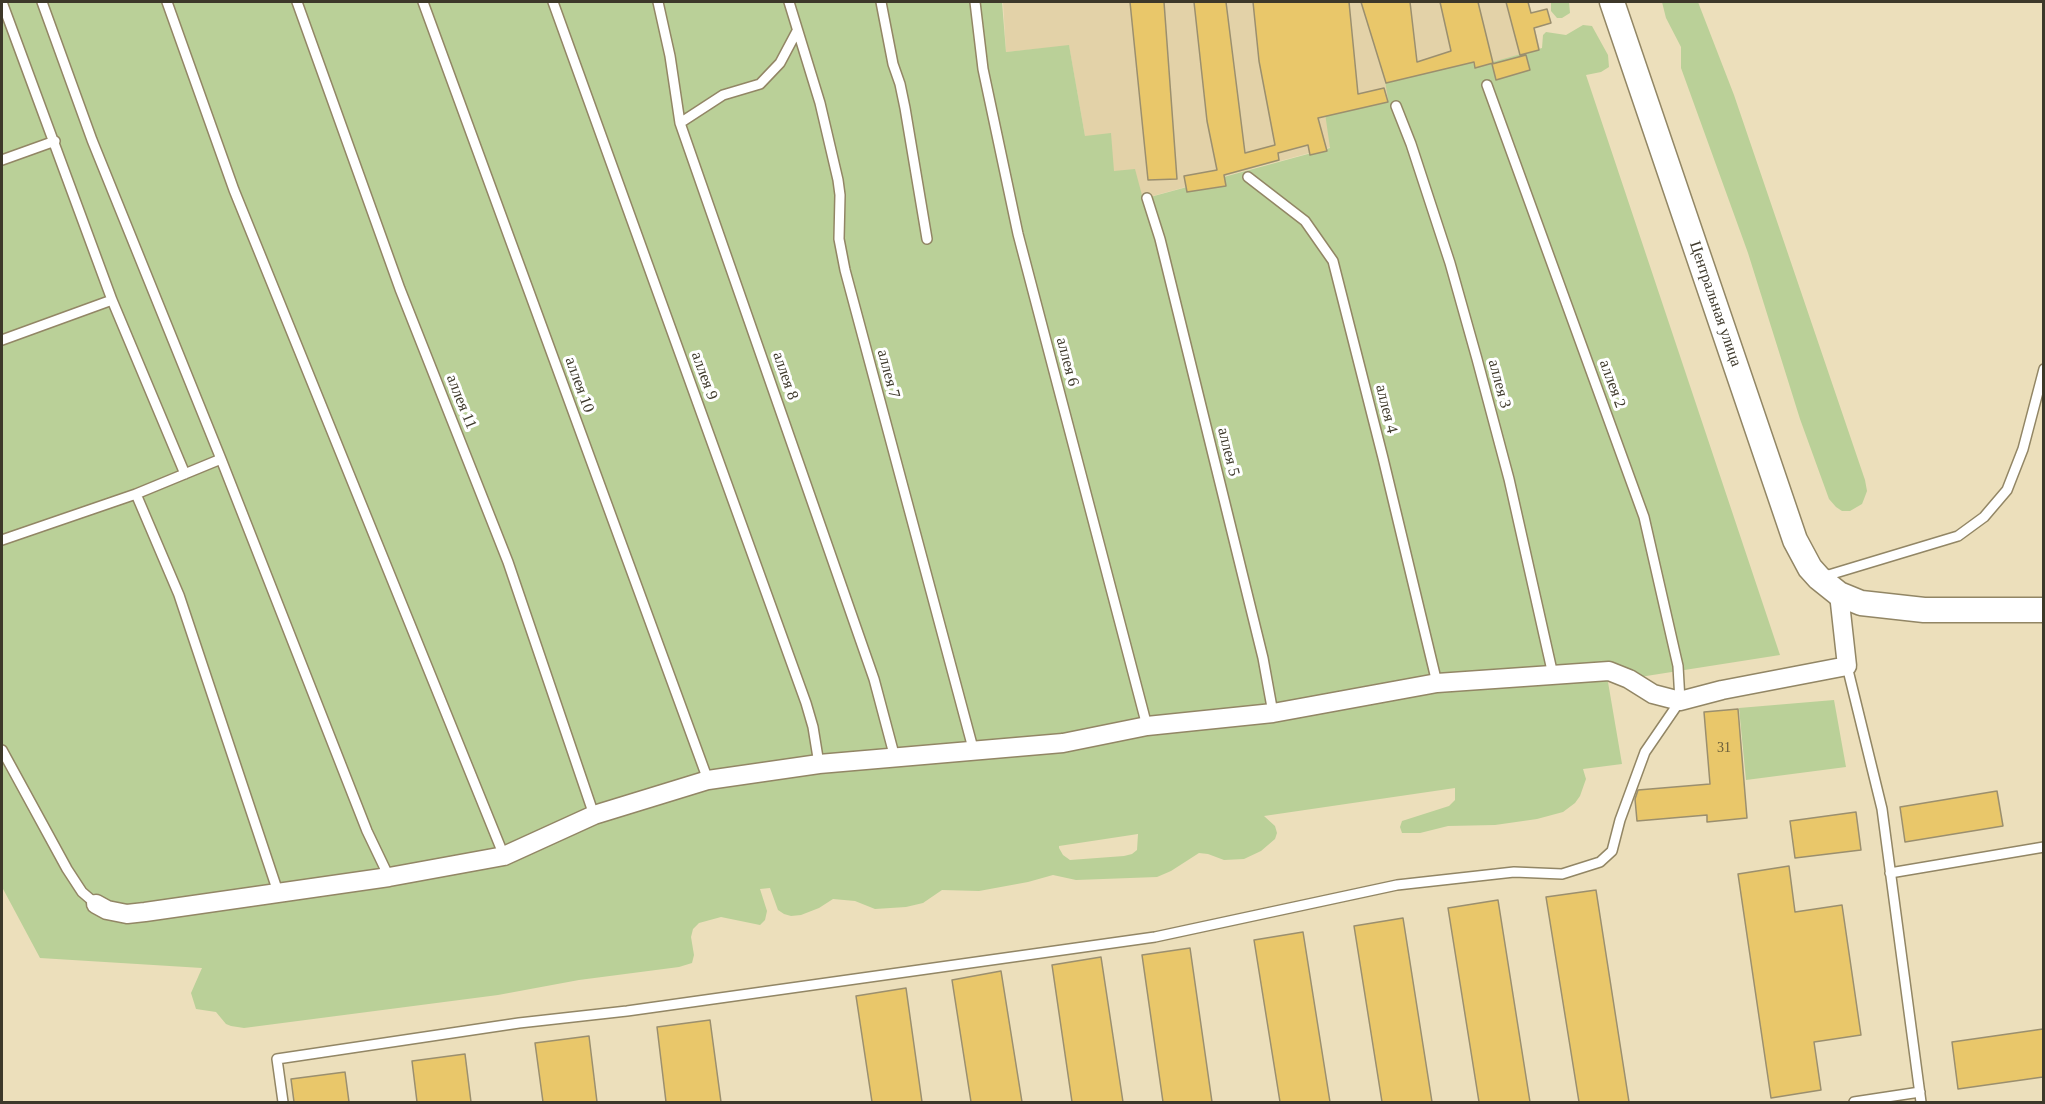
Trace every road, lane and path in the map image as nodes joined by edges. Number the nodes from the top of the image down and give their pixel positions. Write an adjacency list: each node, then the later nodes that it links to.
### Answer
1 (2, 2): 16 (lane)
2 (42, 2): 24 (lane)
3 (167, 2): 44 (lane)
4 (297, 2): 42 (lane, аллея 11)
5 (423, 2): 41 (lane, аллея 10)
6 (553, 2): 40 (lane, аллея 9)
7 (658, 2): 15 (lane, аллея 8)
8 (789, 2): 12 (lane, аллея 7)
9 (881, 2): 20 (lane)
10 (975, 2): 36 (lane, аллея 6)
11 (1612, 2): 28 (street, Центральная улица)
12 (797, 31): 15 (lane); 38 (lane, аллея 7)
13 (1487, 85): 34 (lane, аллея 2)
14 (1396, 106): 32 (lane, аллея 3)
15 (680, 123): 39 (lane, аллея 8)
16 (55, 141): 17 (lane); 21 (lane)
17 (2, 160)
18 (1248, 177): 33 (lane, аллея 4)
19 (1147, 198): 35 (lane, аллея 5)
20 (927, 239)
21 (112, 300): 22 (lane); 25 (lane)
22 (2, 340)
23 (2043, 369): 28 (lane)
24 (221, 459): 25 (lane); 46 (lane)
25 (185, 474): 26 (lane)
26 (136, 494): 27 (lane); 47 (lane)
27 (2, 540)
28 (1819, 578): 29 (street, Центральная улица)
29 (1839, 594): 30 (street, Центральная улица); 31 (street)
30 (2043, 610)
31 (1847, 666): 34 (street); 45 (lane)
32 (1554, 675): 33 (street); 34 (street)
33 (1437, 683): 35 (street)
34 (1680, 701): 50 (lane)
35 (1273, 713): 36 (street)
36 (1147, 726): 38 (street)
37 (2, 750): 48 (lane)
38 (974, 752): 39 (street)
39 (895, 758): 40 (street)
40 (819, 764): 41 (street)
41 (708, 780): 42 (street)
42 (594, 815): 44 (street)
43 (2043, 848): 45 (lane)
44 (504, 856): 46 (street)
45 (1890, 873): 49 (lane)
46 (389, 877): 47 (street)
47 (278, 892): 48 (street)
48 (96, 904)
49 (1920, 1092): 51 (lane); 52 (lane)
50 (283, 1102)
51 (1854, 1102)
52 (1921, 1102)

